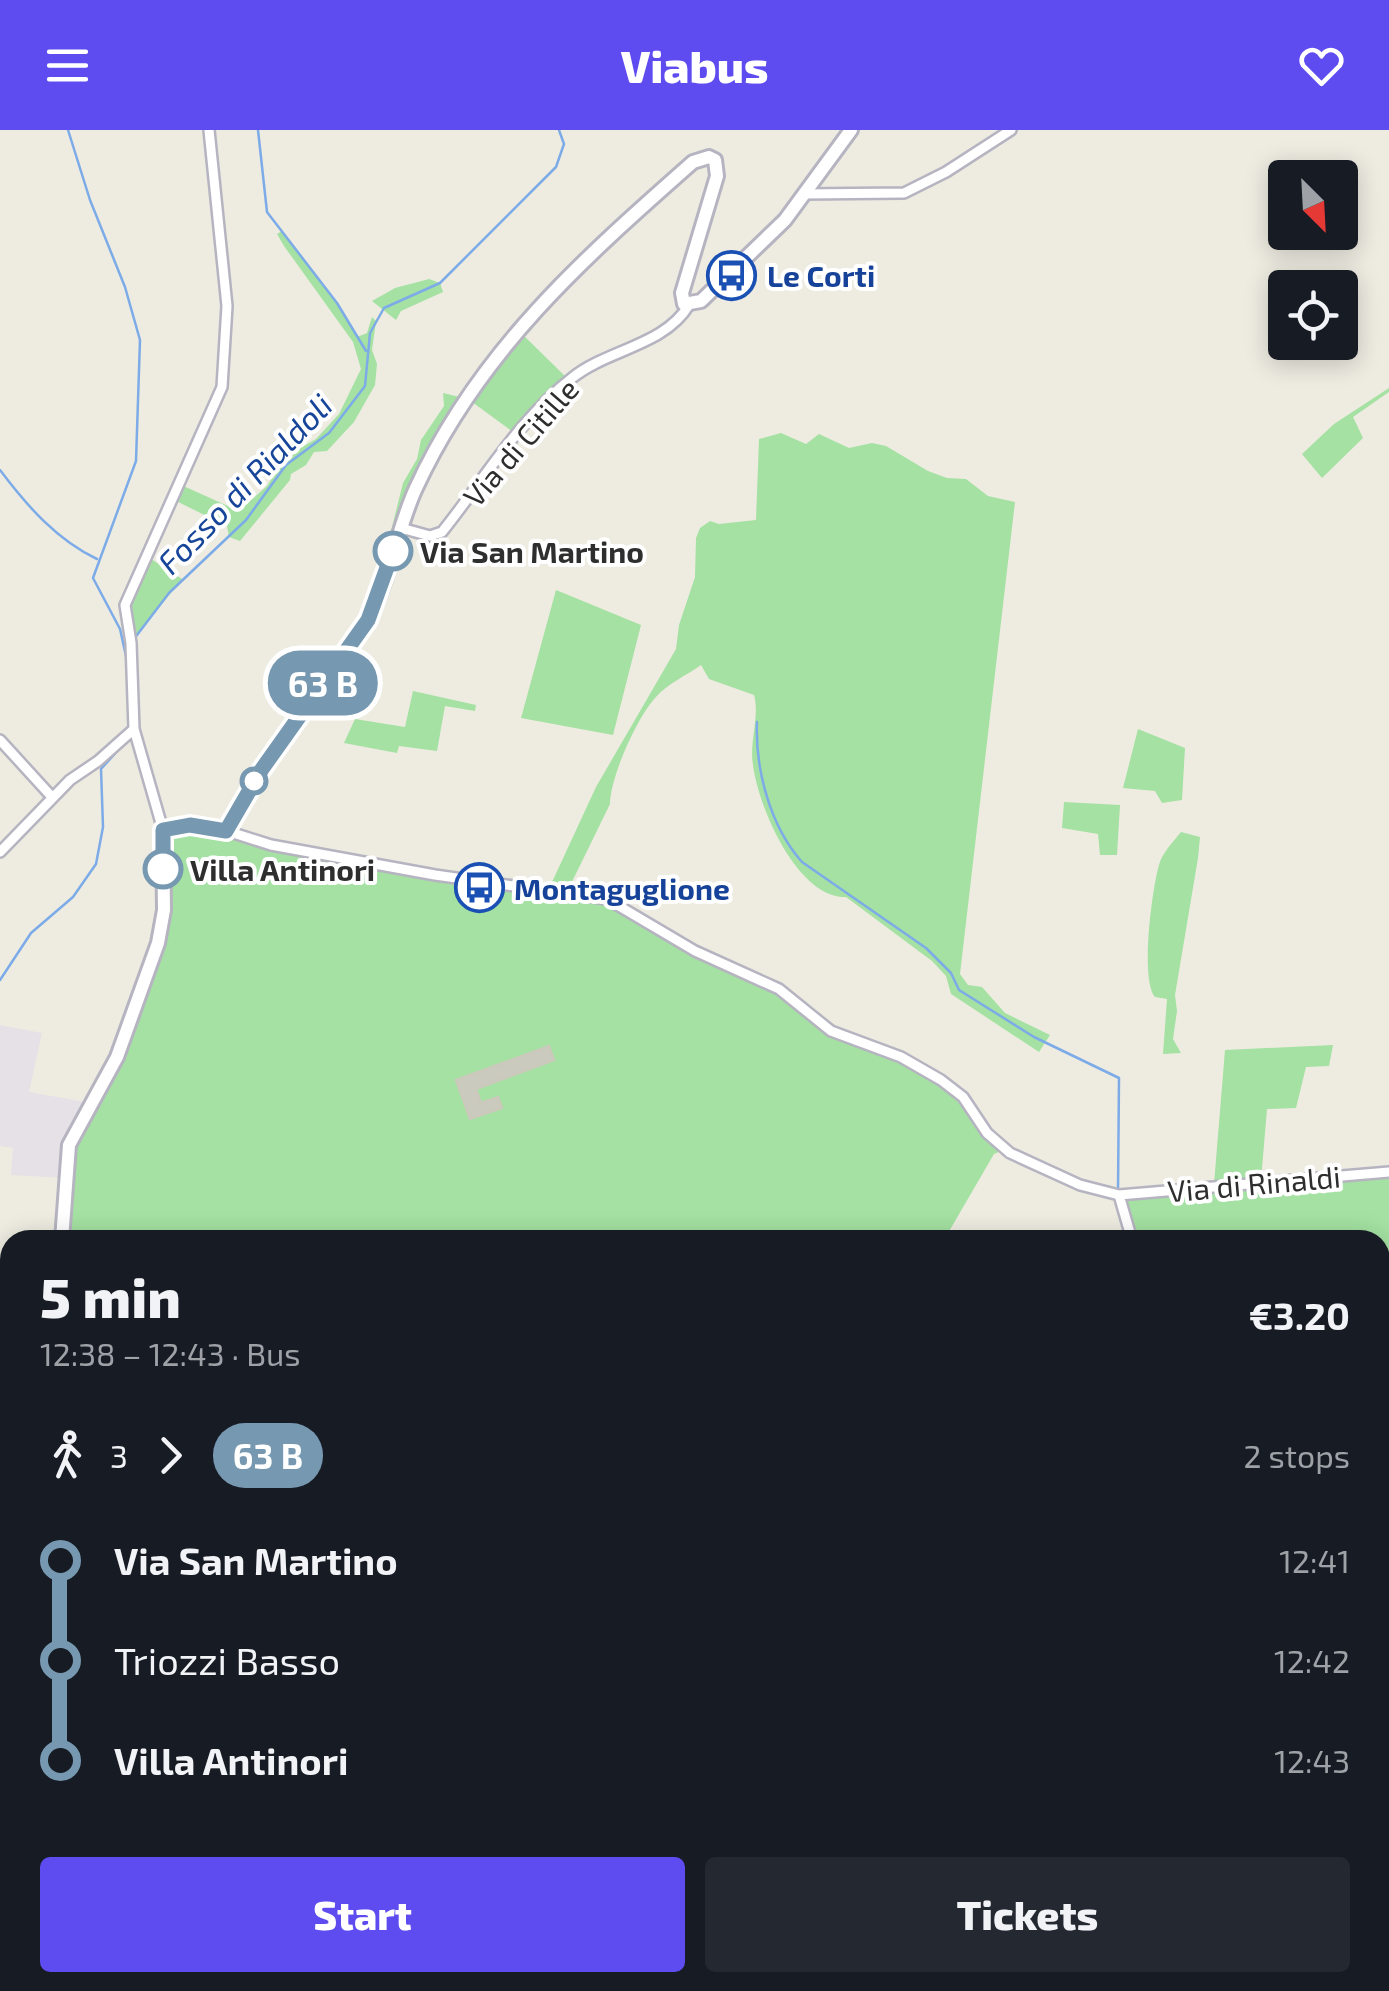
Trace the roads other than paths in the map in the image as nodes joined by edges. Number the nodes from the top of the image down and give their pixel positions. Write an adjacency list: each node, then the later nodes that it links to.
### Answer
1 (209, 130): 7 (street)
2 (850, 130): 4 (street)
3 (1011, 130): 4 (street)
4 (803, 194): 5 (street)
5 (689, 306): 6 (street, Via di Citille); 6 (street)
6 (401, 528): 11 (street)
7 (134, 729): 9 (street); 10 (street)
8 (0, 740): 9 (street)
9 (52, 797): 12 (street)
10 (163, 830): 11 (street, Via di Rinaldi); 15 (street)
11 (226, 831): 14 (street, Via di Rinaldi)
12 (0, 852)
13 (1389, 1172): 14 (street, Via di Rinaldi)
14 (1119, 1195): 16 (street, Via di Rinaldi)
15 (63, 1230)
16 (1129, 1230)

